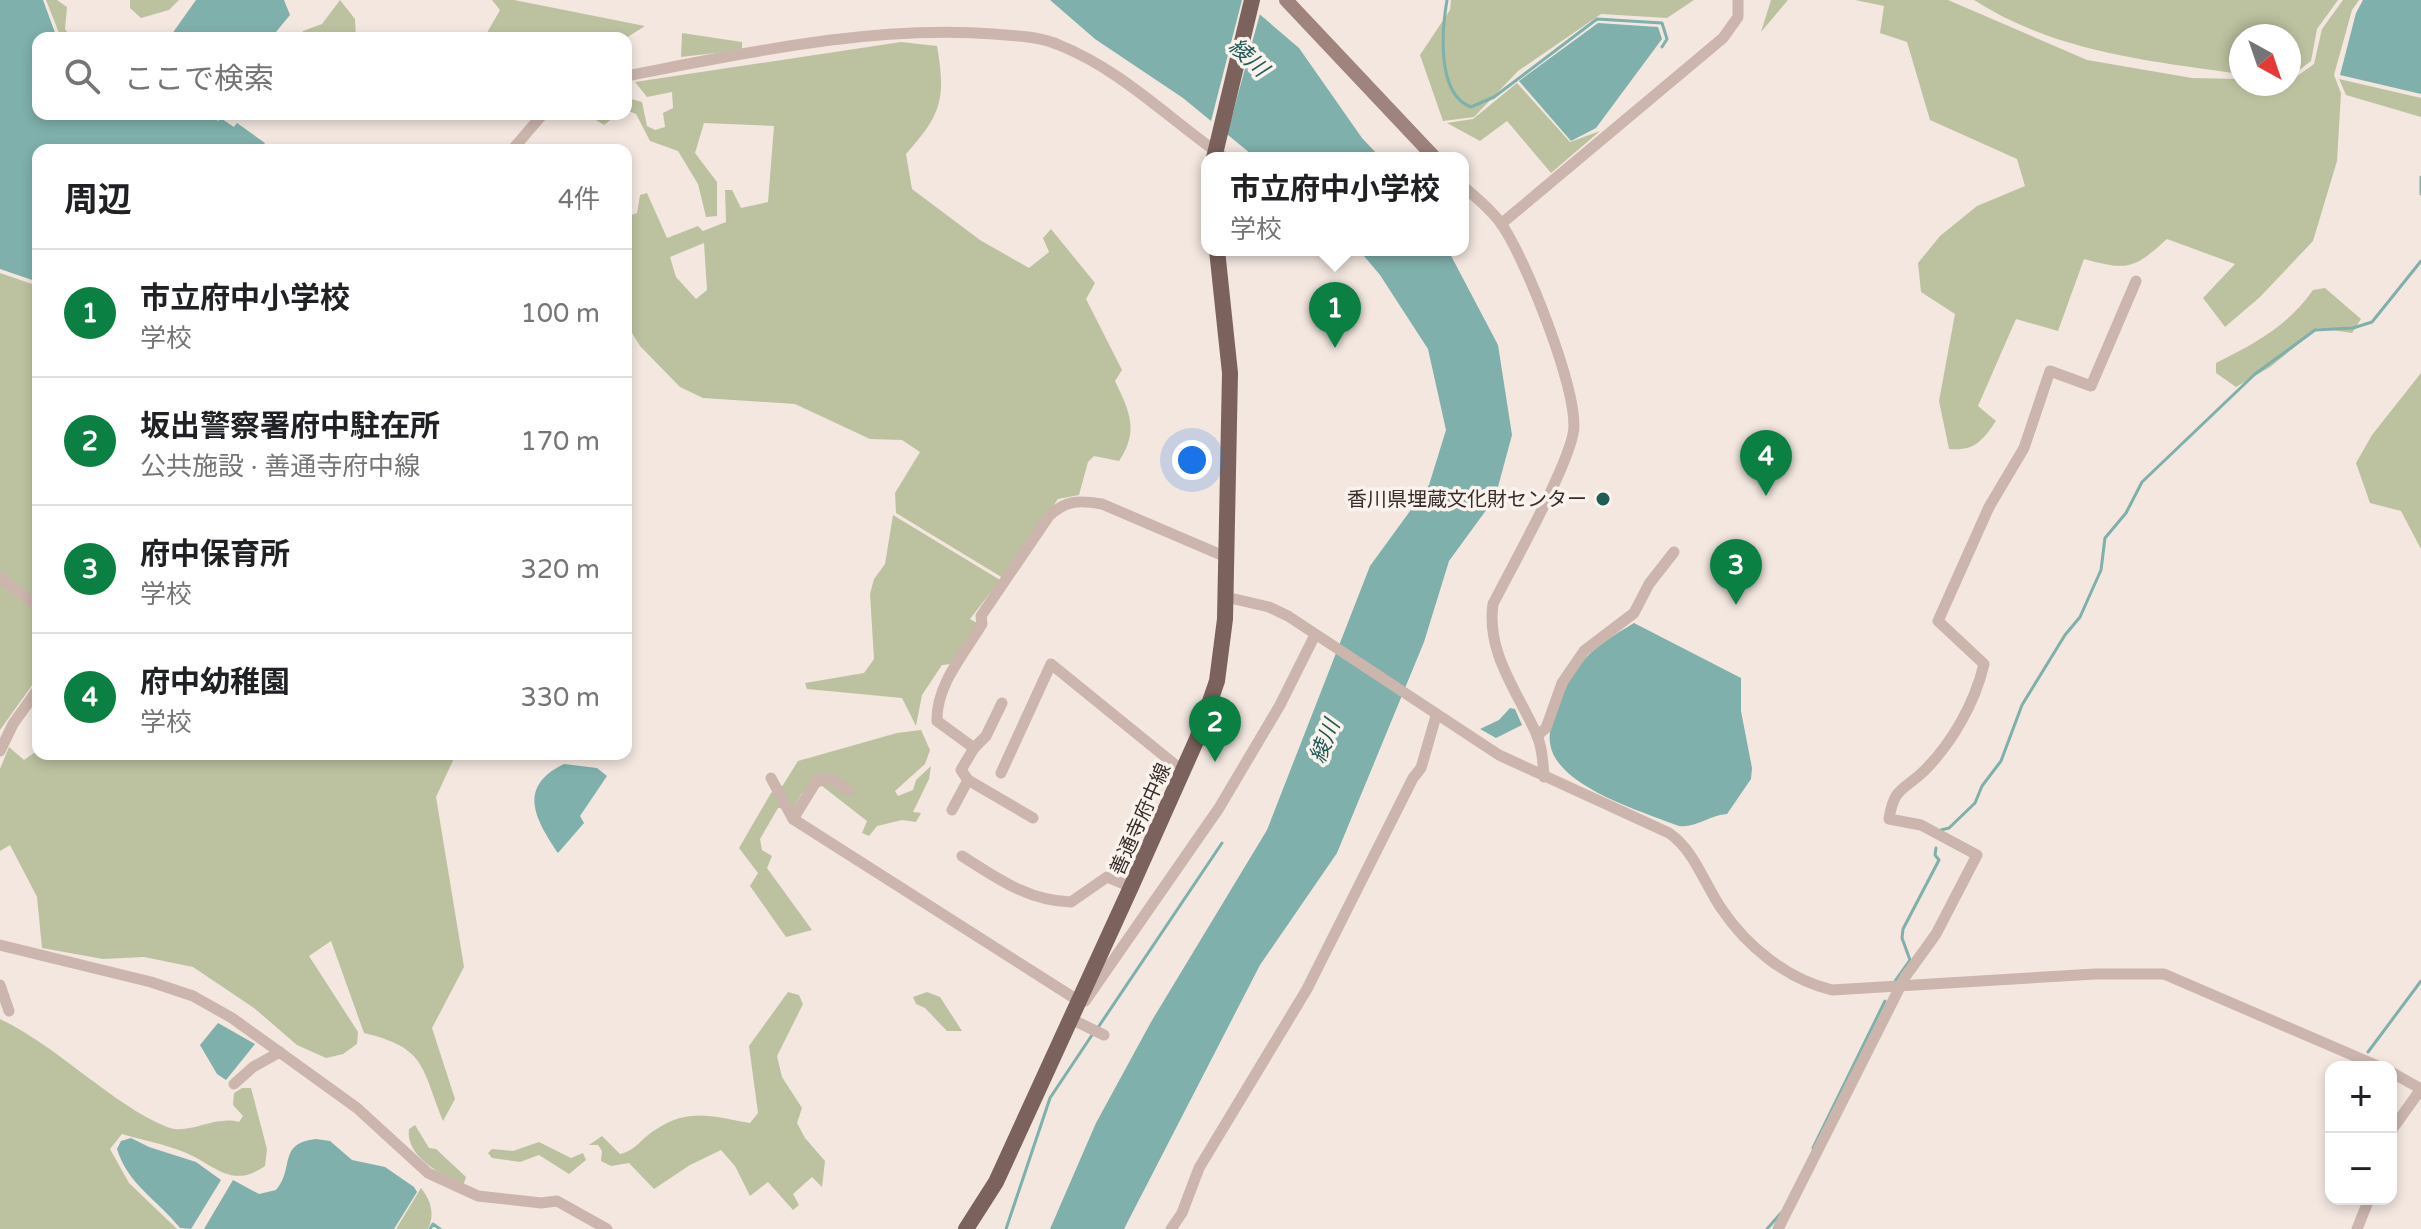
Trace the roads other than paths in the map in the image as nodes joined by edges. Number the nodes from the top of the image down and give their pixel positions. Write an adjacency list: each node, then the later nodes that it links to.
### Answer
1 (1252, 0): 7 (main road)
2 (1286, 0): 8 (street)
3 (1738, 0): 10 (street)
4 (632, 75): 7 (street)
5 (538, 120): 6 (street)
6 (517, 144)
7 (1218, 151)
8 (1429, 152)
9 (1469, 192): 10 (street)
10 (1501, 224): 22 (street)
11 (1218, 256): 14 (main road, 善通寺府中線)
12 (2136, 281): 38 (street)
13 (1674, 552): 22 (street)
14 (1226, 557): 16 (main road, 善通寺府中線); 23 (street)
15 (0, 577): 17 (street)
16 (1226, 597): 18 (street); 25 (main road, 善通寺府中線)
17 (32, 602)
18 (1316, 636): 21 (street); 39 (street)
19 (32, 697): 24 (street)
20 (1002, 703): 23 (street)
21 (1436, 716): 27 (street); 52 (street)
22 (1537, 736): 27 (street)
23 (974, 748): 29 (street)
24 (0, 751)
25 (1184, 772): 26 (street); 35 (main road, 善通寺府中線)
26 (1001, 773)
27 (1544, 777): 38 (street)
28 (771, 778): 33 (street)
29 (968, 780): 31 (street); 32 (street)
30 (849, 791): 33 (street)
31 (952, 810)
32 (1033, 818)
33 (793, 819): 39 (street)
34 (962, 856): 35 (street)
35 (1131, 887): 39 (main road, 善通寺府中線)
36 (0, 945): 43 (street)
37 (0, 985): 40 (street)
38 (1900, 987): 44 (street); 53 (street)
39 (1077, 1000): 41 (main road, 善通寺府中線)
40 (9, 1011)
41 (1069, 1018): 42 (street); 51 (main road, 善通寺府中線)
42 (1097, 1032)
43 (280, 1052): 46 (street); 50 (street)
44 (2366, 1061)
45 (2397, 1075): 47 (street)
46 (234, 1084)
47 (2421, 1089): 48 (street)
48 (2397, 1123)
49 (2367, 1205): 54 (street)
50 (607, 1229)
51 (966, 1229)
52 (1171, 1229)
53 (1778, 1229)
54 (2357, 1229)

